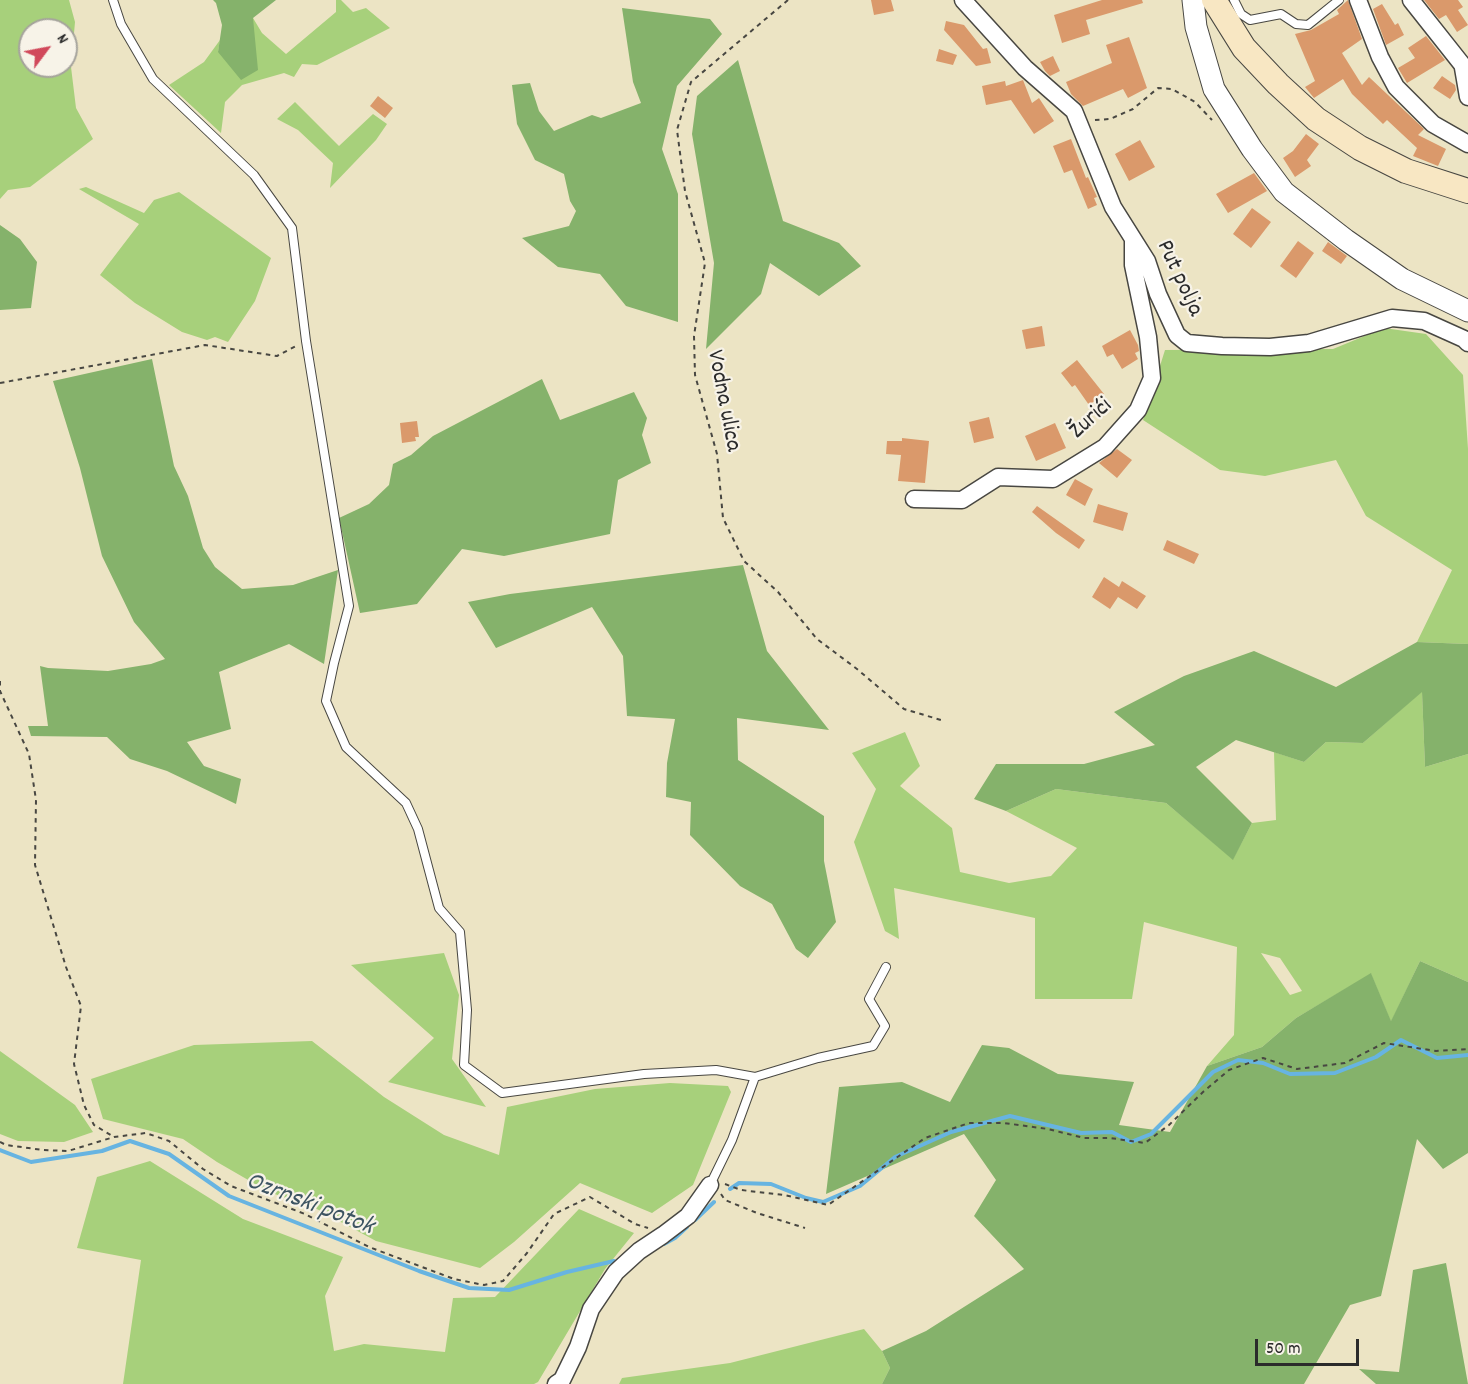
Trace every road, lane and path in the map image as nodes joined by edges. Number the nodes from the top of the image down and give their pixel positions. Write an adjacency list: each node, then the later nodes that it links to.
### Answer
1 (113, 0): 18 (lane)
2 (788, 0): 23 (path, Vodna ulica)
3 (963, 0): 12 (street, Put polja)
4 (1193, 0): 17 (street)
5 (1214, 0): 15 (main road)
6 (1234, 0): 7 (lane)
7 (1339, 0)
8 (1358, 0): 14 (street)
9 (1411, 0): 10 (street)
10 (1466, 70): 11 (street)
11 (1468, 97)
12 (1074, 111): 13 (path); 16 (street, Put polja)
13 (1218, 126)
14 (1468, 144)
15 (1468, 191)
16 (1133, 240): 19 (street, Put polja); 21 (street, Žurići)
17 (1468, 311)
18 (306, 341): 20 (path); 26 (lane)
19 (1468, 343)
20 (0, 383)
21 (914, 498)
22 (0, 681): 27 (path)
23 (941, 720)
24 (886, 968): 26 (lane)
25 (1468, 1049): 29 (path)
26 (755, 1077): 29 (lane)
27 (114, 1137): 28 (path); 31 (path)
28 (0, 1142)
29 (711, 1182): 30 (path); 31 (street)
30 (805, 1228)
31 (663, 1235): 32 (street)
32 (556, 1384)

